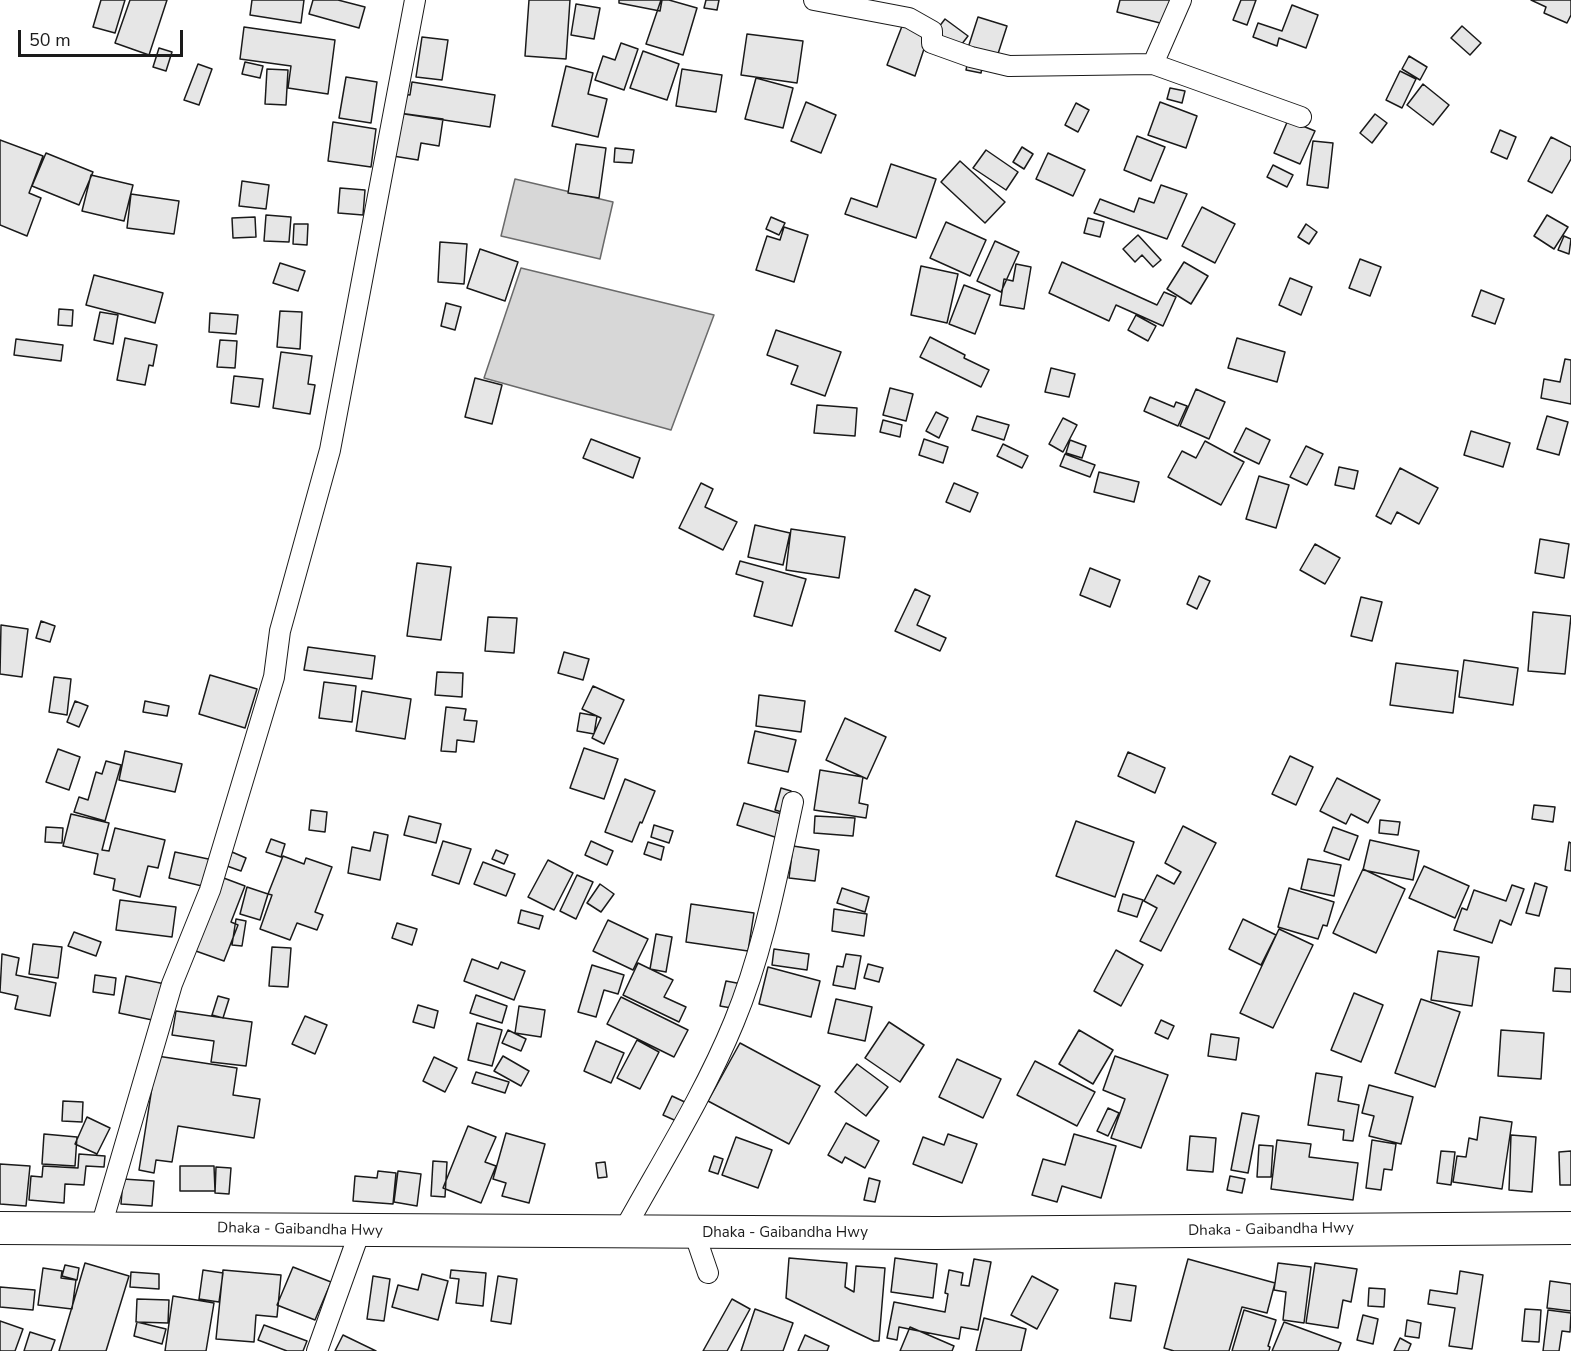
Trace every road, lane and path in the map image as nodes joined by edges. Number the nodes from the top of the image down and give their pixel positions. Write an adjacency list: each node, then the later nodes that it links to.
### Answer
1 (415, 0): 7 (street)
2 (814, 0): 4 (street)
3 (1181, 0): 4 (street)
4 (1153, 64): 5 (street)
5 (1301, 117)
6 (793, 802): 11 (street)
7 (101, 1227): 8 (main road, Dhaka - Gaibandha Hwy); 10 (main road, Dhaka - Gaibandha Hwy)
8 (0, 1228)
9 (1571, 1228): 12 (main road, Dhaka - Gaibandha Hwy)
10 (360, 1231): 11 (main road, Dhaka - Gaibandha Hwy); 14 (street)
11 (623, 1232): 12 (main road, Dhaka - Gaibandha Hwy)
12 (694, 1232): 13 (street)
13 (708, 1273)
14 (317, 1351)

